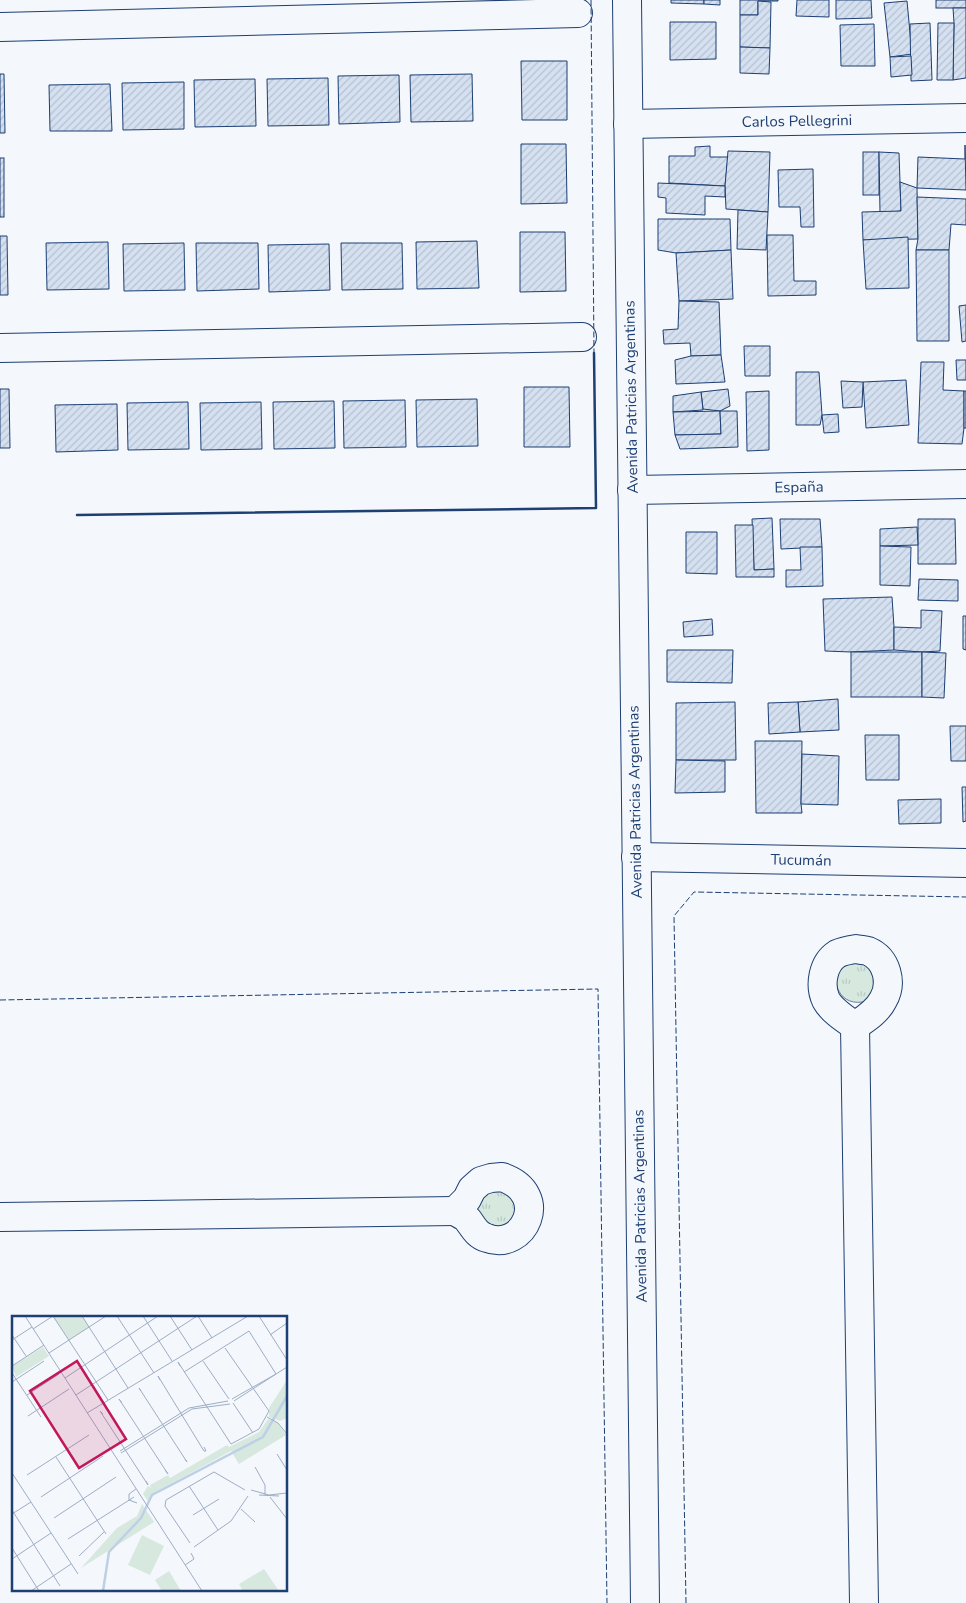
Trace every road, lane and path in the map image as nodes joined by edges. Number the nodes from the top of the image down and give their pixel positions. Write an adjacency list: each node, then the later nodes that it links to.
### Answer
1 (627, 0): 5 (street, Avenida Patricias Argentinas)
2 (578, 13): 3 (street)
3 (0, 28)
4 (966, 118): 5 (street, Carlos Pellegrini)
5 (628, 124): 9 (street, Avenida Patricias Argentinas)
6 (582, 338): 7 (street)
7 (0, 348)
8 (966, 484): 9 (street, España)
9 (632, 490): 10 (street, Avenida Patricias Argentinas)
10 (636, 857): 11 (street, Tucumán); 15 (street, Avenida Patricias Argentinas)
11 (966, 863)
12 (855, 1026): 16 (street)
13 (455, 1211): 14 (street)
14 (0, 1217)
15 (645, 1603)
16 (864, 1603)

